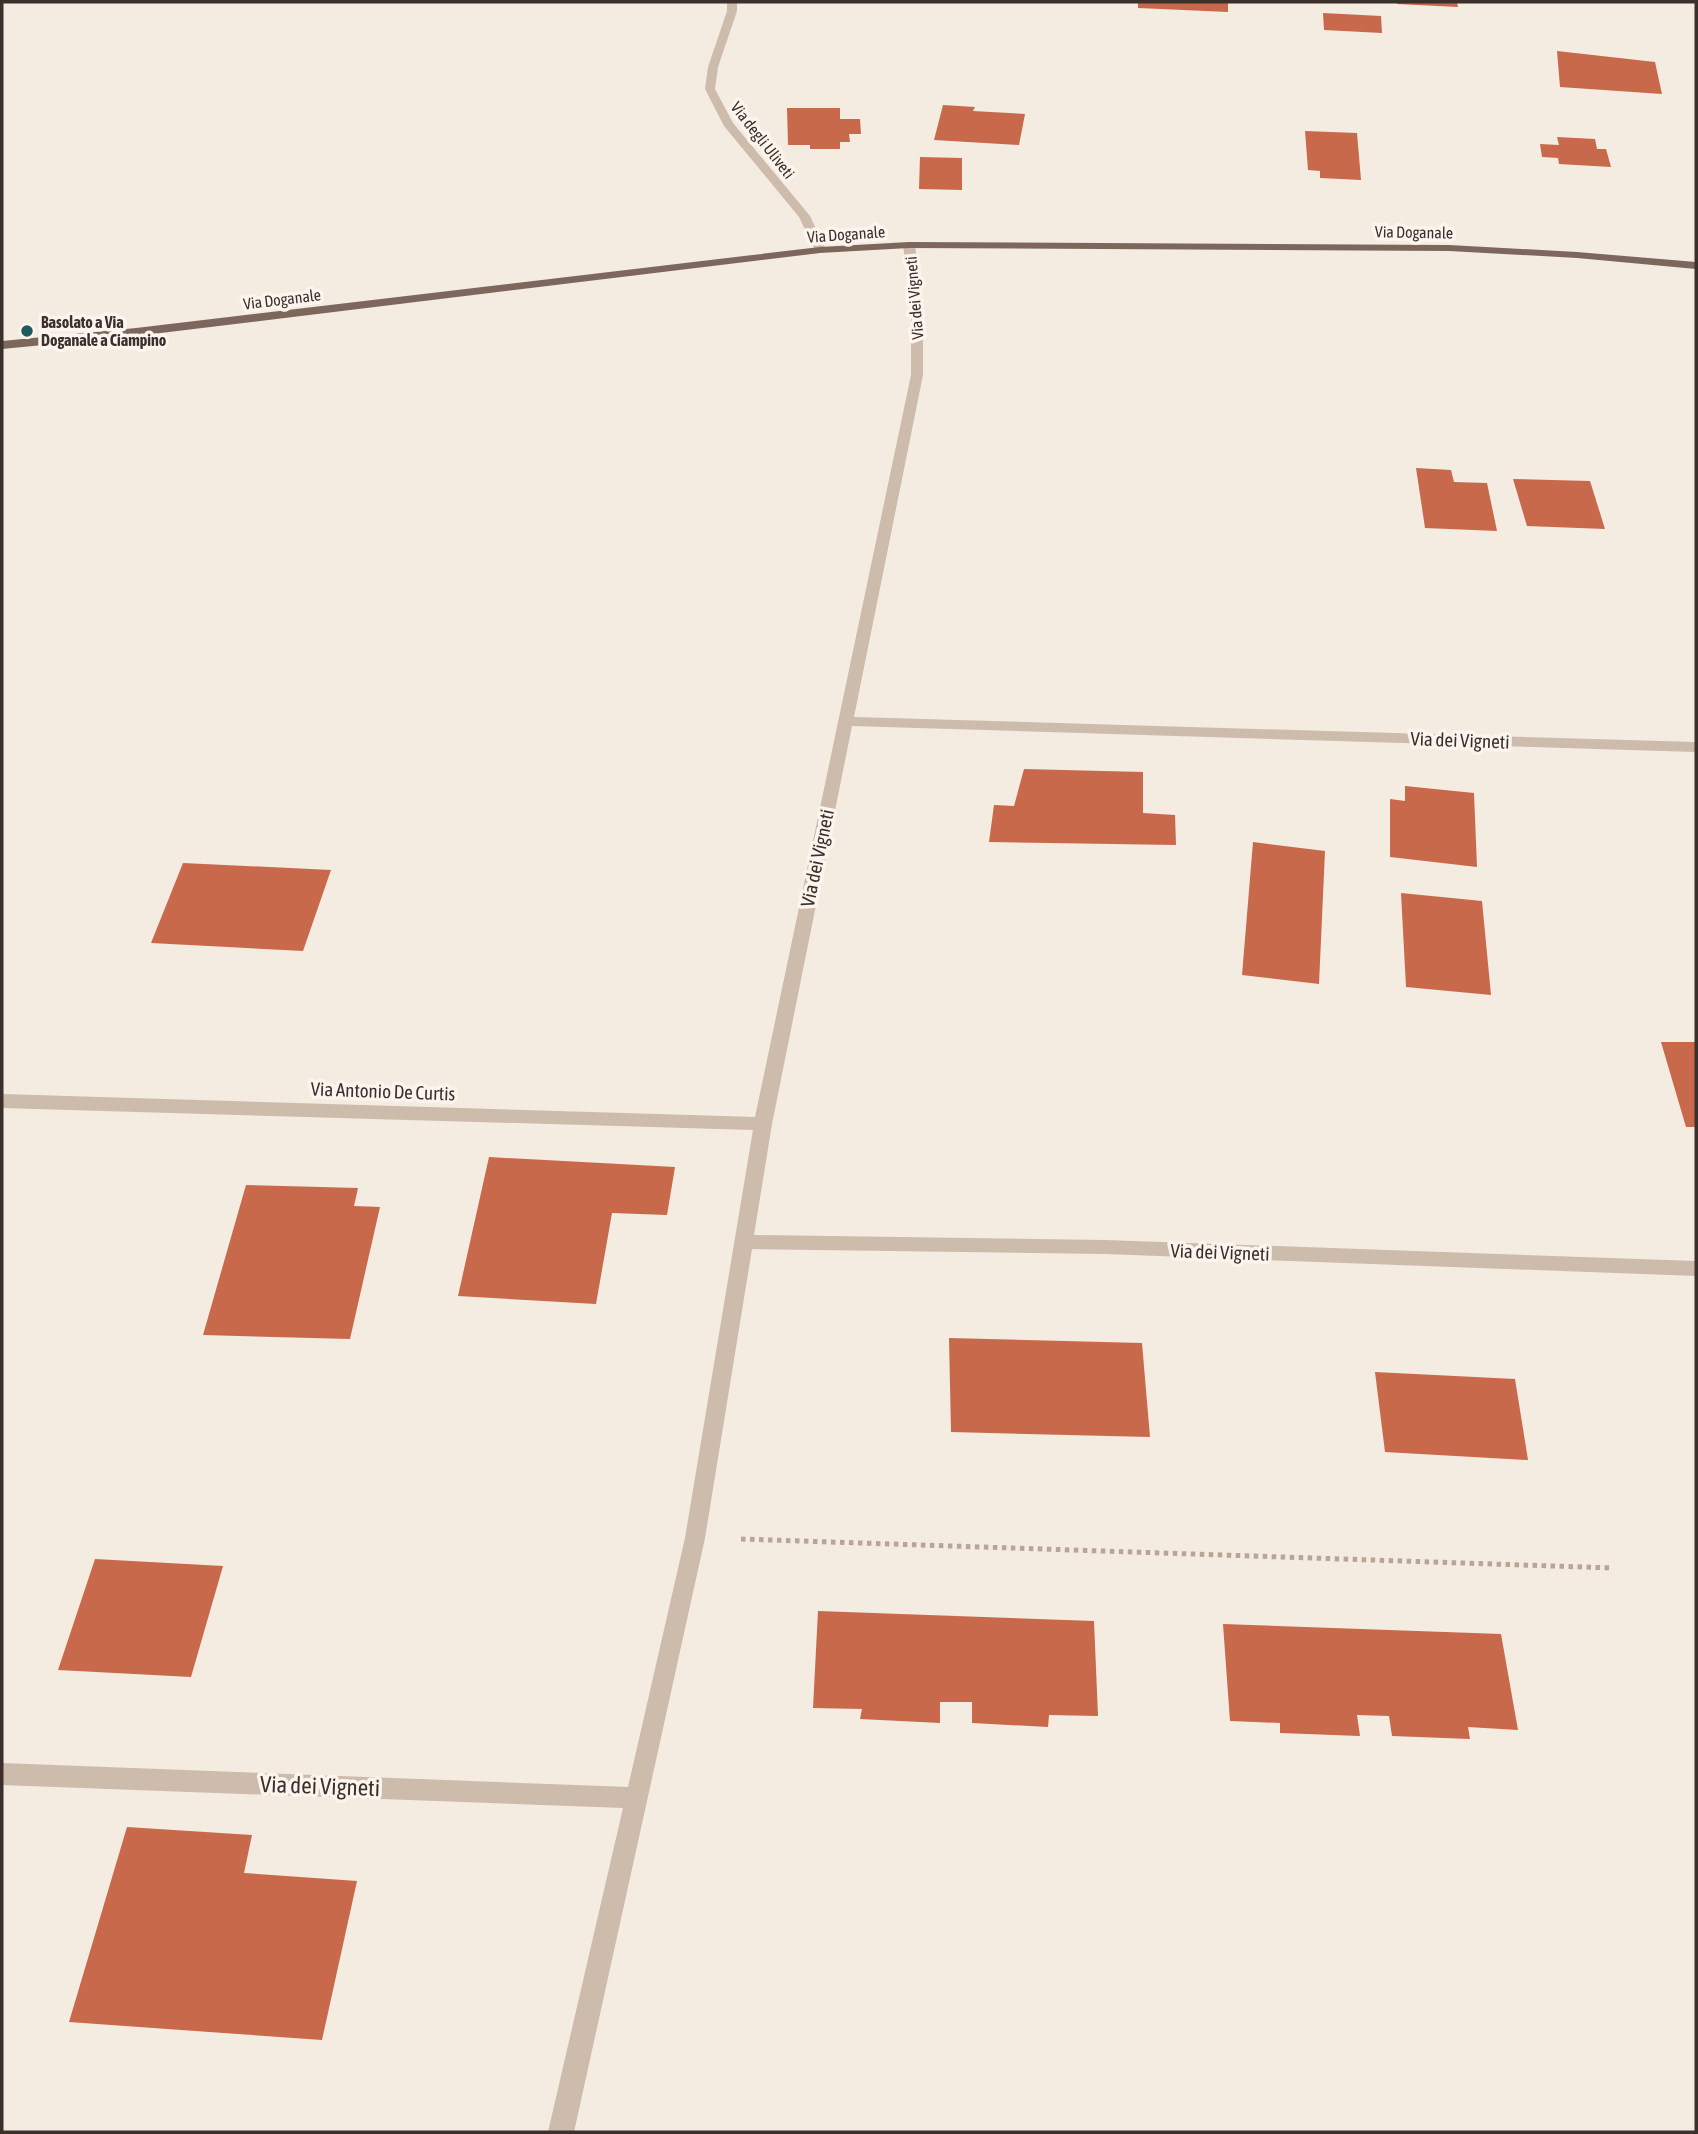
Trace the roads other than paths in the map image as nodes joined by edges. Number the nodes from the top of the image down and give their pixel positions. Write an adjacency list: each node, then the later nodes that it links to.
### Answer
1 (732, 2): 3 (street, Via degli Uliveti)
2 (909, 245): 3 (main road, Via Doganale); 4 (main road, Via Doganale); 6 (street, Via dei Vigneti)
3 (820, 250): 5 (main road, Via Doganale)
4 (1696, 266)
5 (2, 345)
6 (845, 721): 7 (street, Via dei Vigneti); 9 (street, Via dei Vigneti)
7 (1696, 747)
8 (2, 1101): 9 (street, Via Antonio De Curtis)
9 (763, 1124): 10 (street, Via dei Vigneti)
10 (744, 1242): 11 (street, Via dei Vigneti); 13 (street, Via dei Vigneti)
11 (1696, 1269)
12 (2, 1774): 13 (street, Via dei Vigneti)
13 (637, 1798): 14 (street, Via dei Vigneti)
14 (561, 2132)

